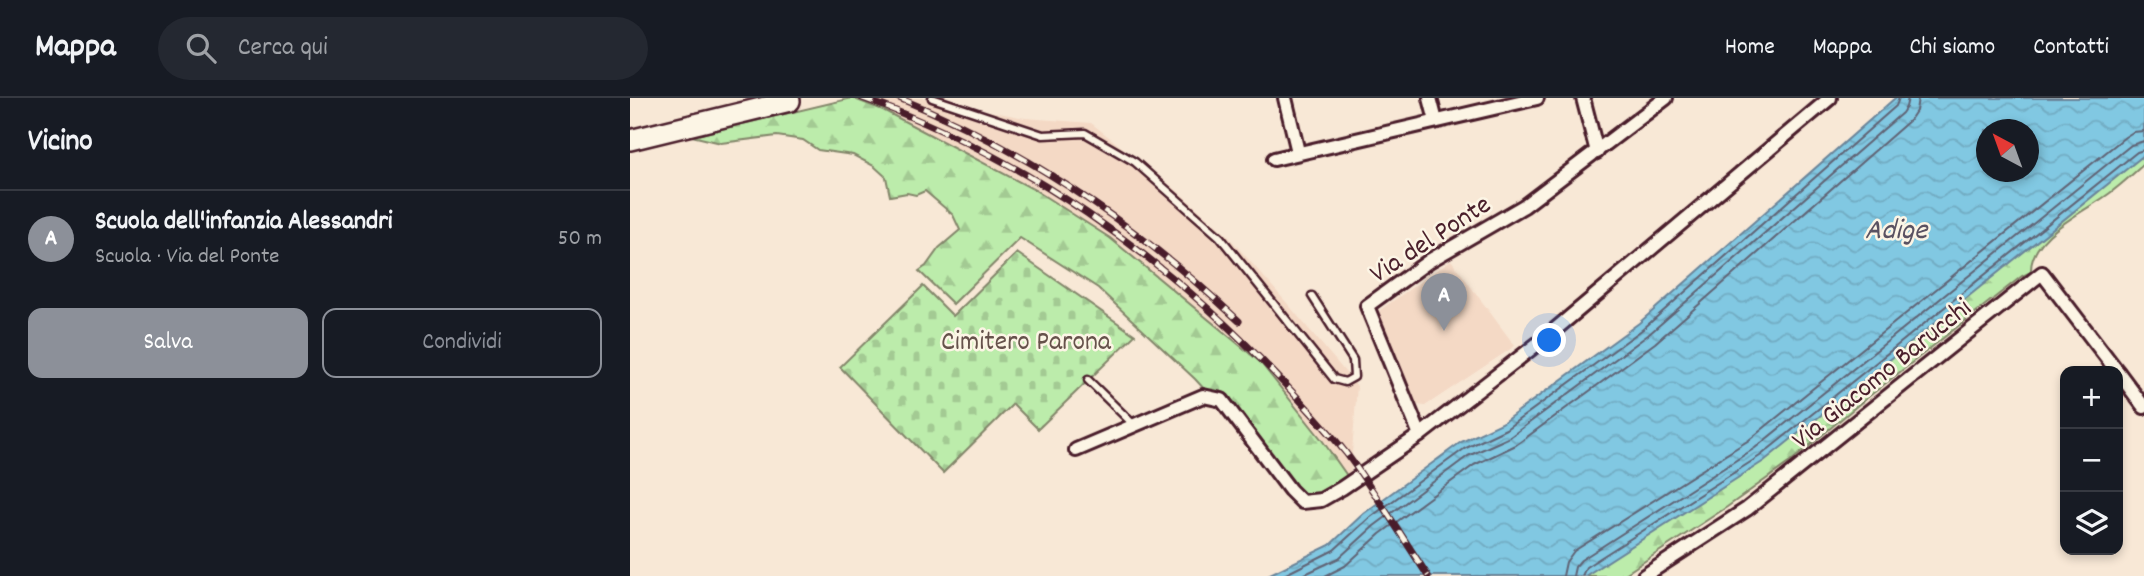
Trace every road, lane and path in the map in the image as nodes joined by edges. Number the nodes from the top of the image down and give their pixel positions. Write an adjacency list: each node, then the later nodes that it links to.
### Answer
1 (932, 98): 14 (lane)
2 (1285, 98): 11 (street)
3 (1430, 98): 9 (street)
4 (1537, 98): 9 (street)
5 (1583, 98): 12 (street)
6 (1666, 98): 12 (street, Via del Ponte)
7 (1830, 98): 20 (street)
8 (790, 101): 10 (main road)
9 (1436, 121): 11 (street)
10 (630, 140)
11 (1298, 152): 13 (street)
12 (1597, 152): 20 (street, Via del Ponte)
13 (1274, 159)
14 (1312, 296)
15 (2112, 366): 22 (street, Via Giacomo Barucchi)
16 (1088, 380): 19 (lane)
17 (2123, 380): 18 (street, Via Giacomo Barucchi)
18 (2144, 407)
19 (1134, 425): 20 (street); 21 (street)
20 (1420, 435)
21 (1076, 450)
22 (1644, 576)

